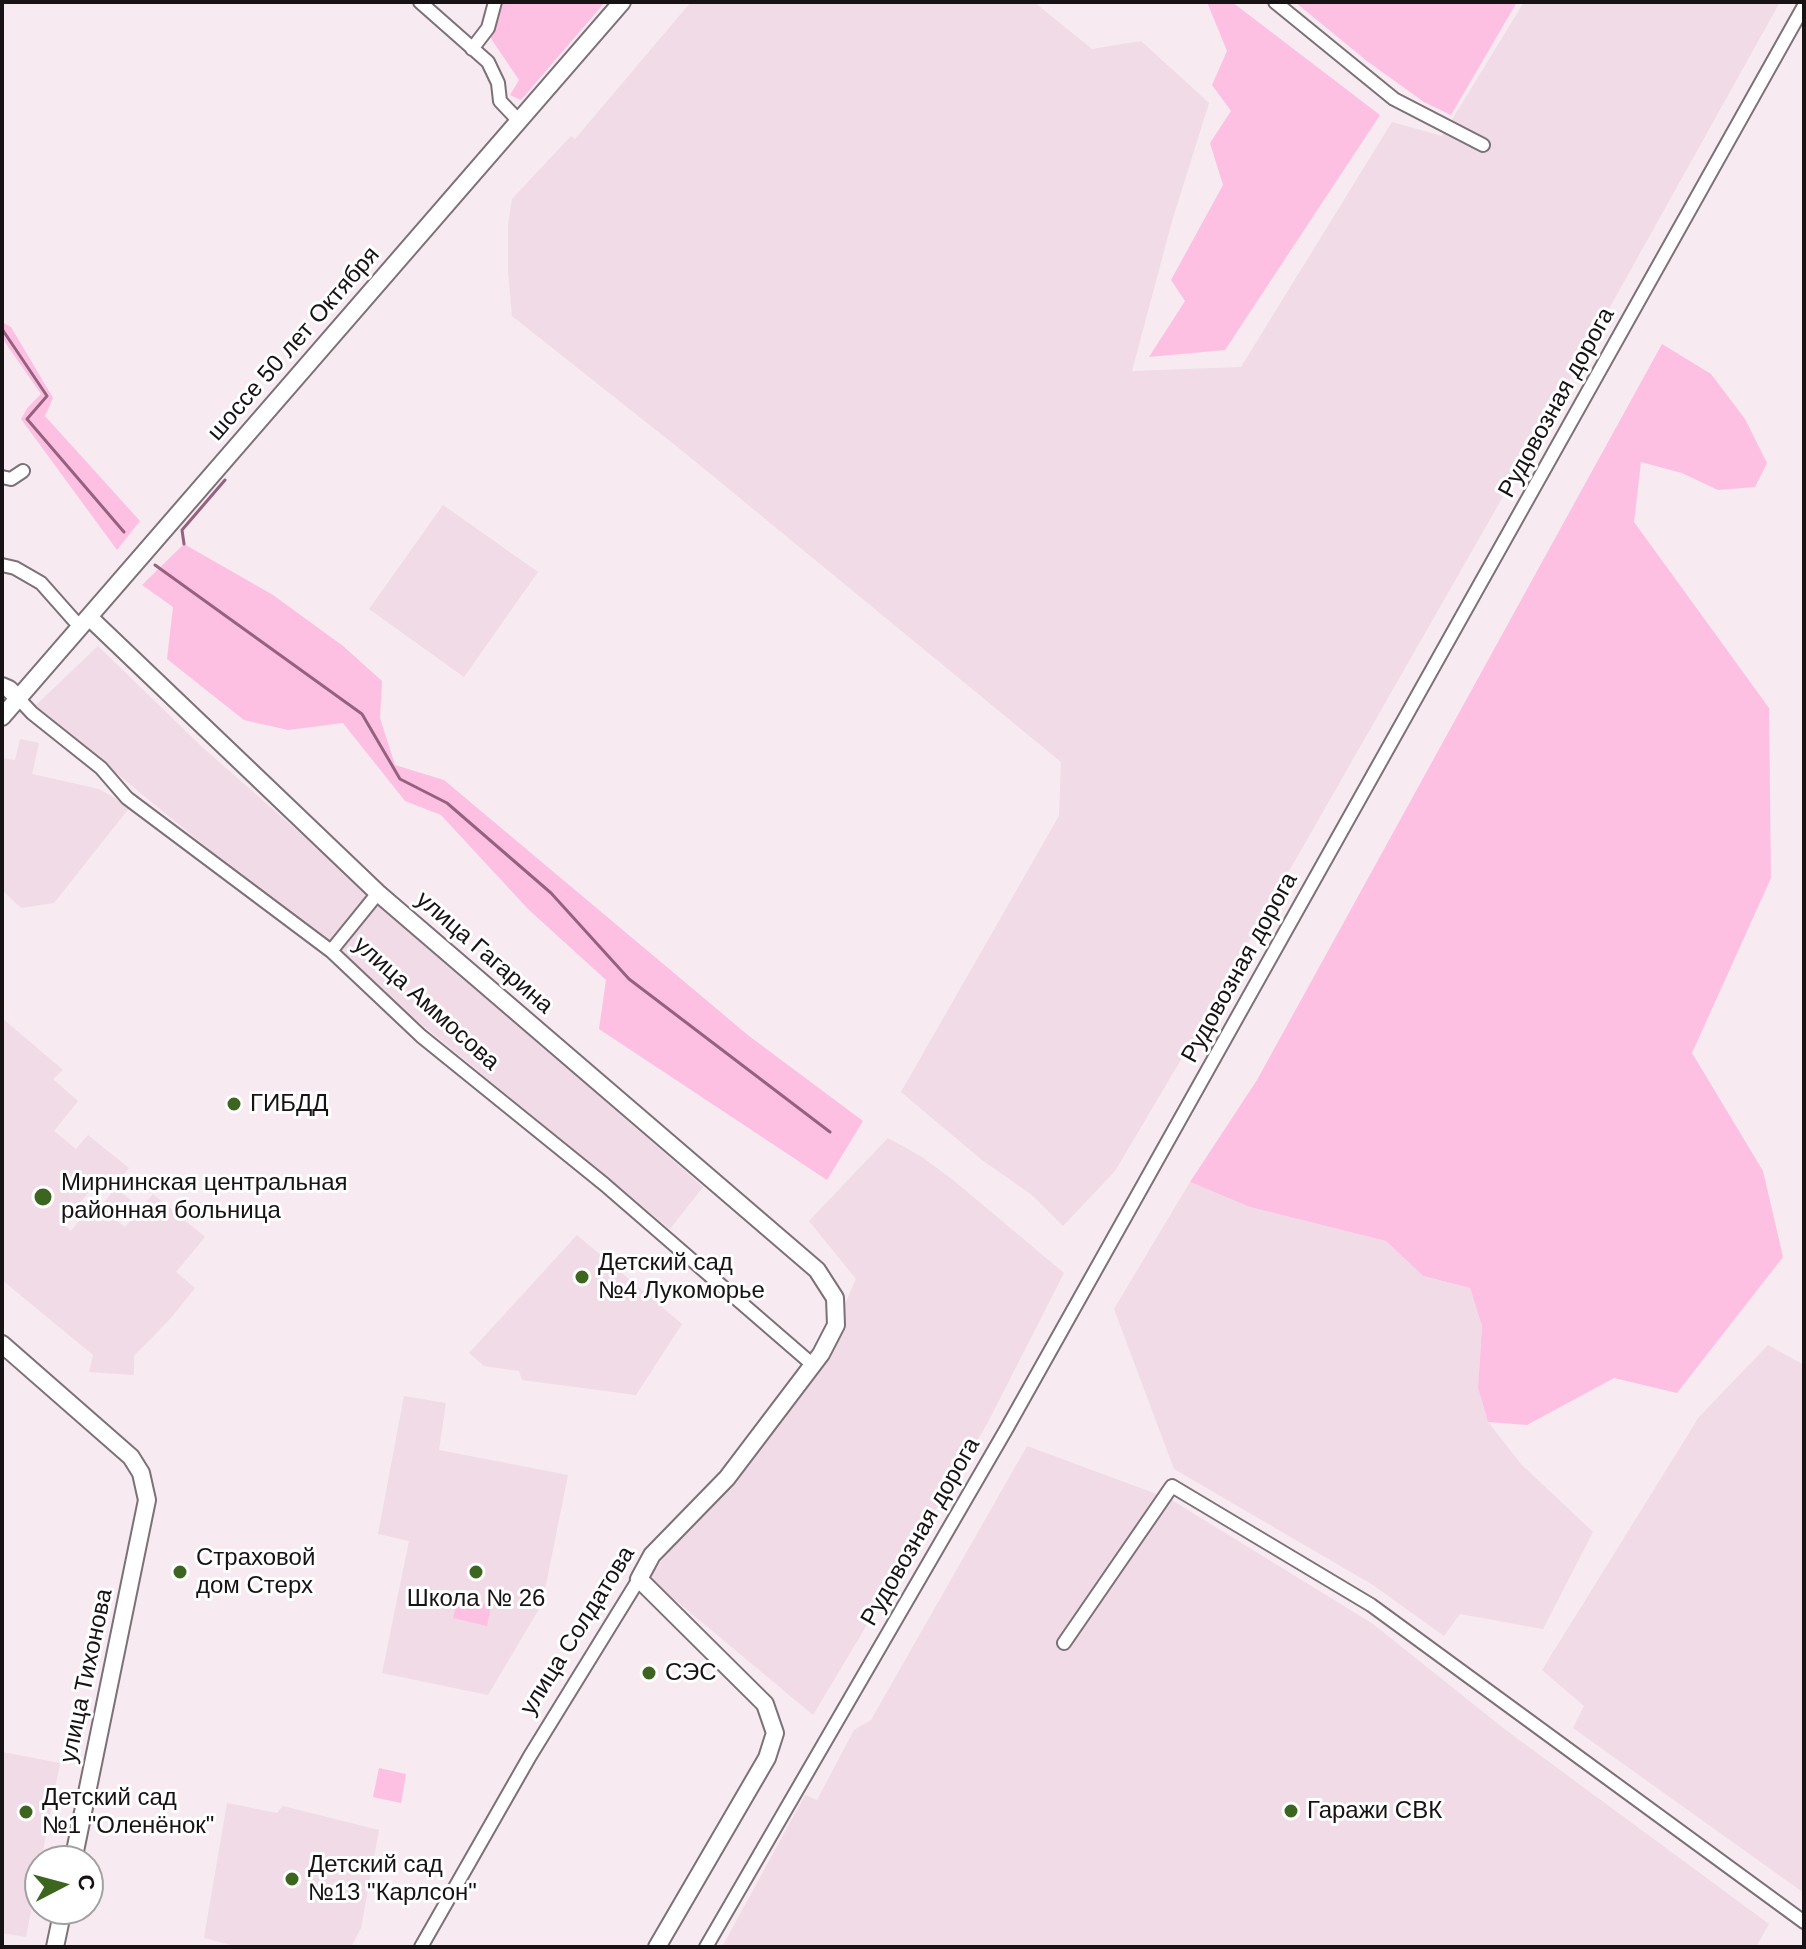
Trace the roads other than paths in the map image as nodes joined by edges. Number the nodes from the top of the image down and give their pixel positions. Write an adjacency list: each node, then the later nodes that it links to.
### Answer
1 (420, 2): 6 (street)
2 (495, 2): 6 (street)
3 (622, 2): 7 (street, шоссе 50 лет Октября)
4 (1275, 2): 8 (street)
5 (1804, 6): 29 (street, Рудовозная дорога)
6 (472, 49): 7 (street)
7 (519, 121): 12 (street, шоссе 50 лет Октября)
8 (1483, 145)
9 (23, 471): 10 (street)
10 (2, 477)
11 (2, 565): 12 (street, улица Гагарина)
12 (84, 622): 14 (street, шоссе 50 лет Октября); 16 (street, улица Гагарина)
13 (2, 686): 14 (street, улица Аммосова)
14 (18, 698): 15 (street, шоссе 50 лет Октября); 17 (street, улица Аммосова)
15 (2, 717)
16 (378, 893): 17 (street); 18 (street, улица Гагарина)
17 (331, 951): 20 (street, улица Аммосова)
18 (836, 1325): 20 (street, улица Солдатова)
19 (2, 1344): 23 (street, улица Тихонова)
20 (813, 1365): 21 (street, улица Солдатова)
21 (639, 1579): 27 (street, улица Солдатова); 28 (street)
22 (1064, 1643): 24 (street)
23 (76, 1845)
24 (1804, 1922)
25 (60, 1925): 26 (street)
26 (55, 1947)
27 (421, 1947)
28 (657, 1947)
29 (706, 1947)

